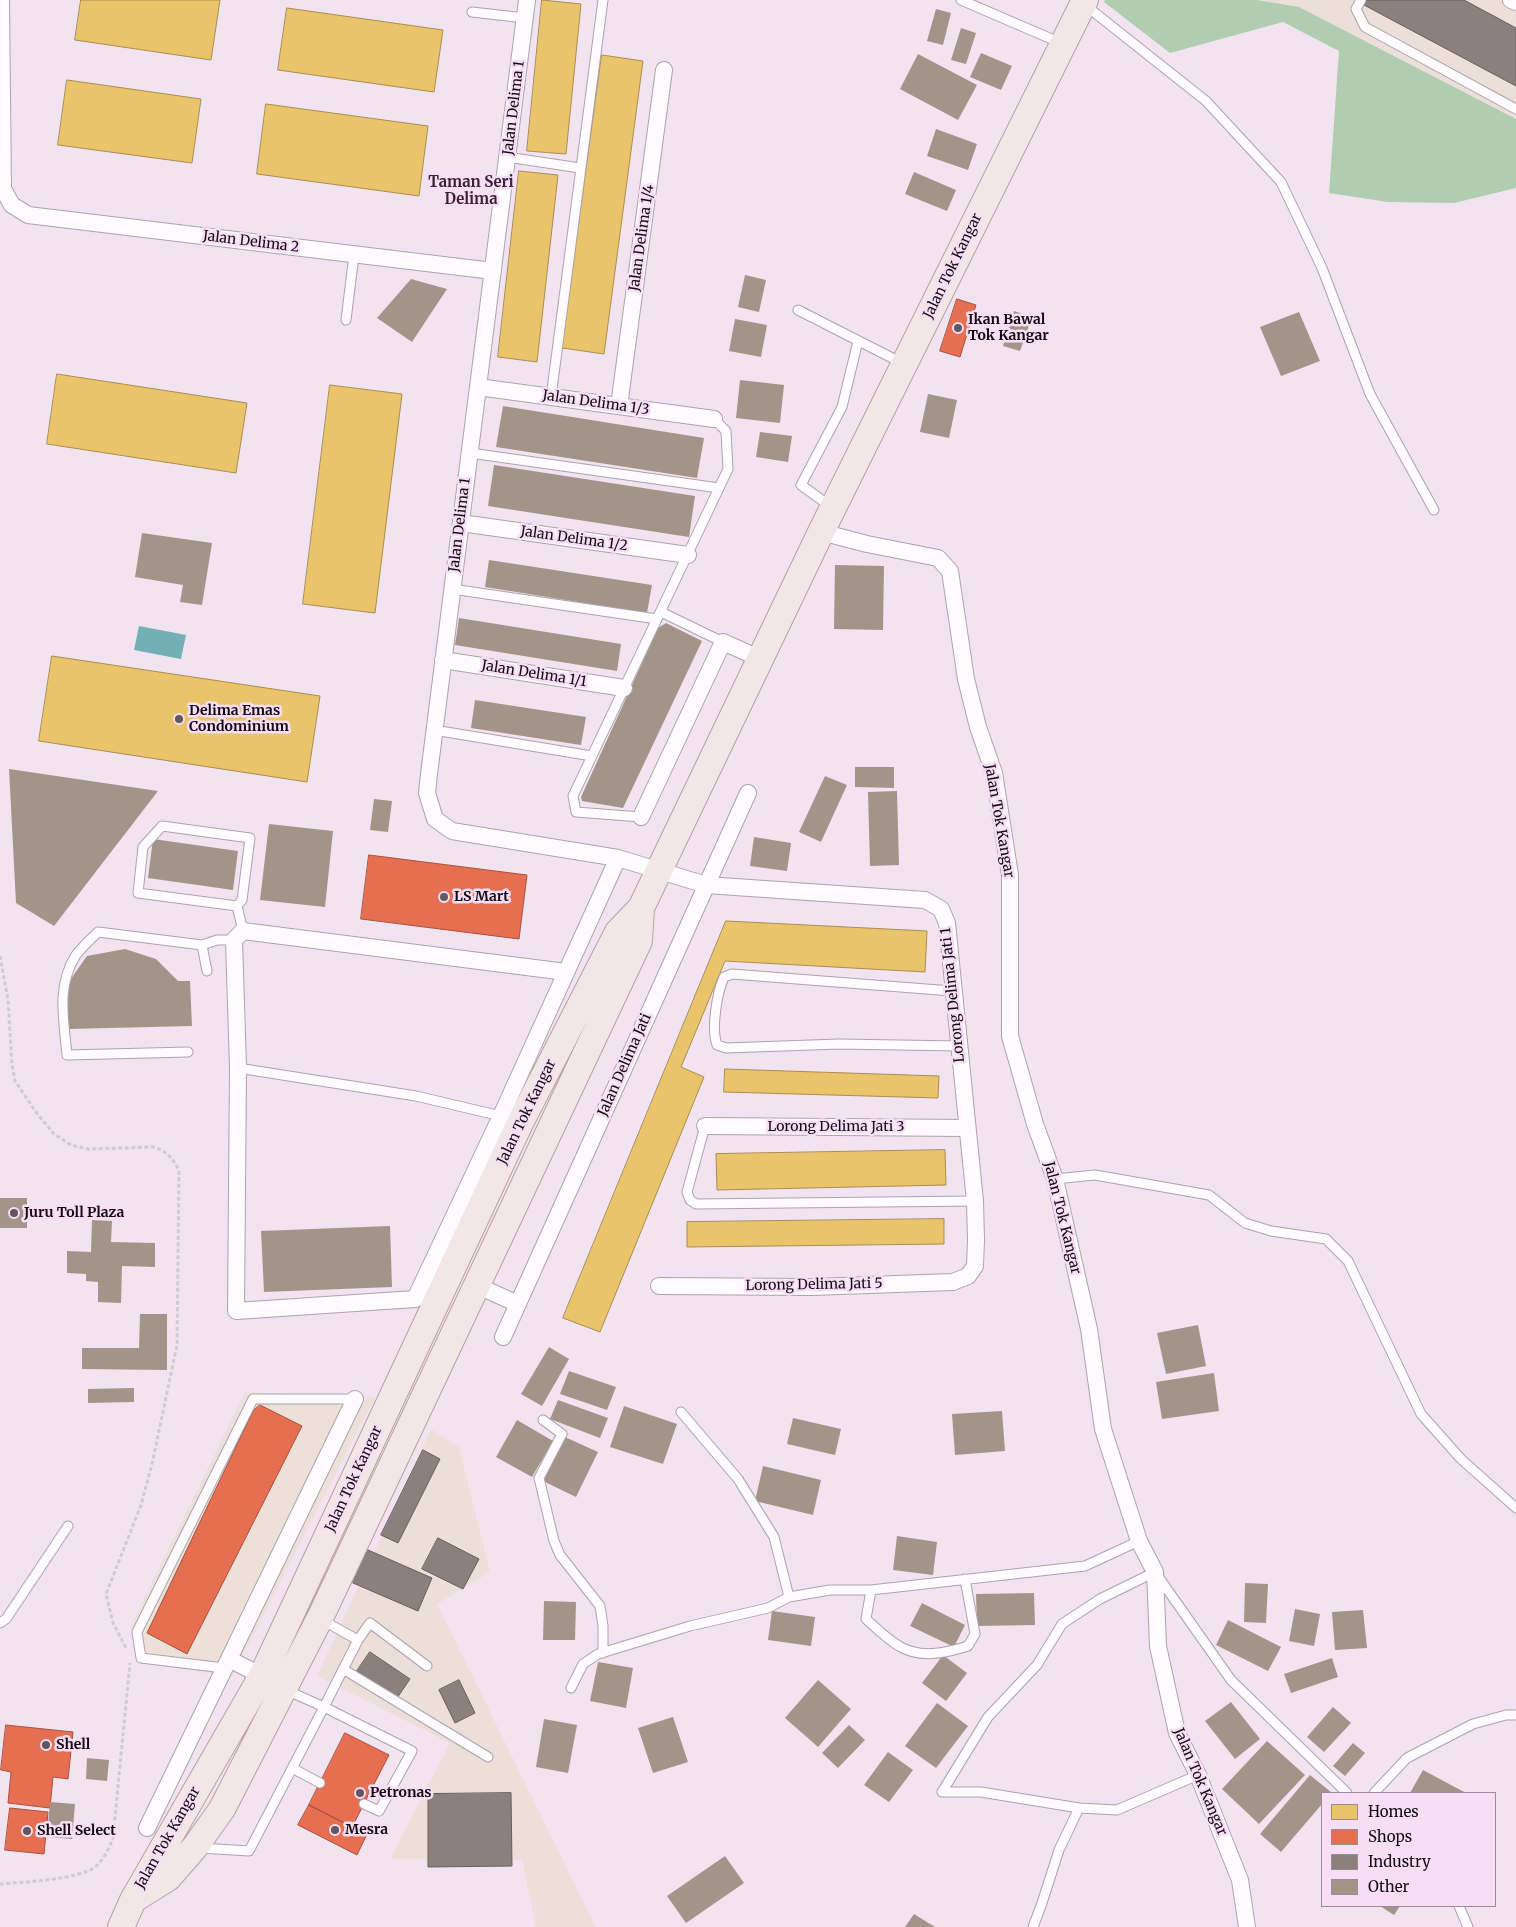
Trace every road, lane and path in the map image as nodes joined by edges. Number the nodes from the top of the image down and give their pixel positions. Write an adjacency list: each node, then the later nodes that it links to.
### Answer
1 (1, 0): 16 (street, Jalan Delima 2)
2 (527, 0): 10 (street, Jalan Delima 1)
3 (604, 0): 15 (lane)
4 (961, 0): 11 (lane)
5 (1361, 0): 13 (lane)
6 (1511, 0): 8 (street)
7 (1084, 2): 11 (main road, Jalan Tok Kangar); 29 (lane)
8 (1516, 2)
9 (472, 12): 10 (lane)
10 (525, 18): 14 (street, Jalan Delima 1)
11 (1063, 44): 21 (main road, Jalan Tok Kangar)
12 (664, 70): 24 (street, Jalan Delima 1/4)
13 (1516, 109)
14 (507, 157): 15 (lane); 17 (street, Jalan Delima 1)
15 (580, 168): 23 (lane)
16 (354, 255): 17 (street, Jalan Delima 2); 19 (lane)
17 (493, 271): 22 (street, Jalan Delima 1)
18 (798, 310): 20 (lane)
19 (346, 320)
20 (858, 341): 21 (lane); 28 (lane)
21 (904, 364): 28 (main road, Jalan Tok Kangar)
22 (478, 387): 23 (street, Jalan Delima 1/3); 26 (street, Jalan Delima 1)
23 (551, 396): 24 (street, Jalan Delima 1/3)
24 (619, 406): 25 (street, Jalan Delima 1/3)
25 (714, 419): 27 (lane)
26 (470, 453): 27 (lane); 30 (street, Jalan Delima 1)
27 (719, 488): 32 (lane)
28 (833, 508): 31 (main road, Jalan Tok Kangar)
29 (1434, 510)
30 (461, 523): 32 (street, Jalan Delima 1/2); 33 (street, Jalan Delima 1)
31 (821, 532): 36 (main road, Jalan Tok Kangar); 60 (street, Jalan Tok Kangar)
32 (688, 555): 34 (lane)
33 (452, 589): 34 (lane); 37 (street, Jalan Delima 1)
34 (659, 615): 35 (lane); 38 (lane)
35 (723, 642): 36 (street); 42 (street)
36 (759, 658): 44 (main road, Jalan Tok Kangar)
37 (443, 660): 38 (street, Jalan Delima 1/1); 39 (street, Jalan Delima 1)
38 (624, 688): 40 (lane)
39 (434, 730): 40 (lane); 43 (street, Jalan Delima 1)
40 (592, 756): 42 (lane)
41 (748, 793): 45 (street, Jalan Delima Jati)
42 (641, 817)
43 (618, 858): 44 (street, Jalan Delima 1); 52 (street)
44 (659, 870): 45 (street, Lorong Delima Jati 1); 47 (main road, Jalan Tok Kangar)
45 (706, 885): 53 (street, Lorong Delima Jati 1); 65 (street, Jalan Delima Jati)
46 (237, 906): 46 (lane); 48 (lane)
47 (642, 908): 57 (main road, Jalan Tok Kangar); 63 (main road, Jalan Tok Kangar)
48 (238, 936): 49 (lane); 52 (street); 56 (street)
49 (202, 945): 51 (lane); 55 (lane)
50 (0, 956): 80 (path)
51 (207, 971)
52 (566, 972): 57 (street)
53 (952, 991): 54 (street, Lorong Delima Jati 1); 54 (lane)
54 (958, 1046): 59 (street, Lorong Delima Jati 1)
55 (188, 1052)
56 (238, 1068): 57 (lane); 57 (street)
57 (511, 1119): 86 (main road, Jalan Tok Kangar)
58 (705, 1126): 59 (street, Lorong Delima Jati 3); 61 (lane)
59 (967, 1128): 61 (street, Lorong Delima Jati 1)
60 (1055, 1179): 70 (lane); 72 (street, Jalan Tok Kangar)
61 (975, 1201): 62 (street, Lorong Delima Jati 1)
62 (968, 1276): 64 (street, Lorong Delima Jati 5)
63 (478, 1286): 65 (street); 77 (main road, Jalan Tok Kangar)
64 (660, 1286)
65 (518, 1304): 66 (street, Jalan Delima Jati)
66 (503, 1337)
67 (355, 1399): 83 (street, Jalan Tok Kangar); 83 (lane)
68 (681, 1412): 76 (lane)
69 (542, 1420): 81 (lane)
70 (1516, 1508)
71 (68, 1526): 78 (lane)
72 (1139, 1541): 73 (street, Jalan Tok Kangar); 74 (lane)
73 (1155, 1572): 93 (street, Jalan Tok Kangar); 95 (lane); 98 (lane)
74 (965, 1579): 75 (lane); 75 (lane)
75 (871, 1590): 76 (lane)
76 (789, 1597): 81 (lane)
77 (320, 1618): 79 (lane); 88 (main road, Jalan Tok Kangar)
78 (0, 1623)
79 (358, 1640): 84 (lane); 85 (lane)
80 (126, 1649)
81 (602, 1653): 87 (lane)
82 (131, 1658): 101 (path)
83 (226, 1664): 86 (street); 99 (street, Jalan Tok Kangar)
84 (427, 1666)
85 (343, 1669): 89 (lane); 91 (lane)
86 (262, 1676): 102 (main road, Jalan Tok Kangar)
87 (571, 1688)
88 (284, 1689): 89 (lane); 100 (main road, Jalan Tok Kangar)
89 (324, 1707): 92 (lane); 97 (lane)
90 (1516, 1714): 96 (lane)
91 (488, 1757)
92 (292, 1768): 94 (lane); 100 (lane)
93 (1198, 1775): 98 (lane); 106 (street, Jalan Tok Kangar)
94 (320, 1783)
95 (1346, 1792)
96 (1375, 1792)
97 (364, 1804)
98 (1079, 1808): 105 (lane)
99 (146, 1828)
100 (195, 1847): 102 (main road, Jalan Tok Kangar)
101 (0, 1884)
102 (133, 1900): 104 (main road)
103 (1459, 1907): 107 (lane)
104 (121, 1927)
105 (1032, 1927)
106 (1247, 1927)
107 (1468, 1927)

